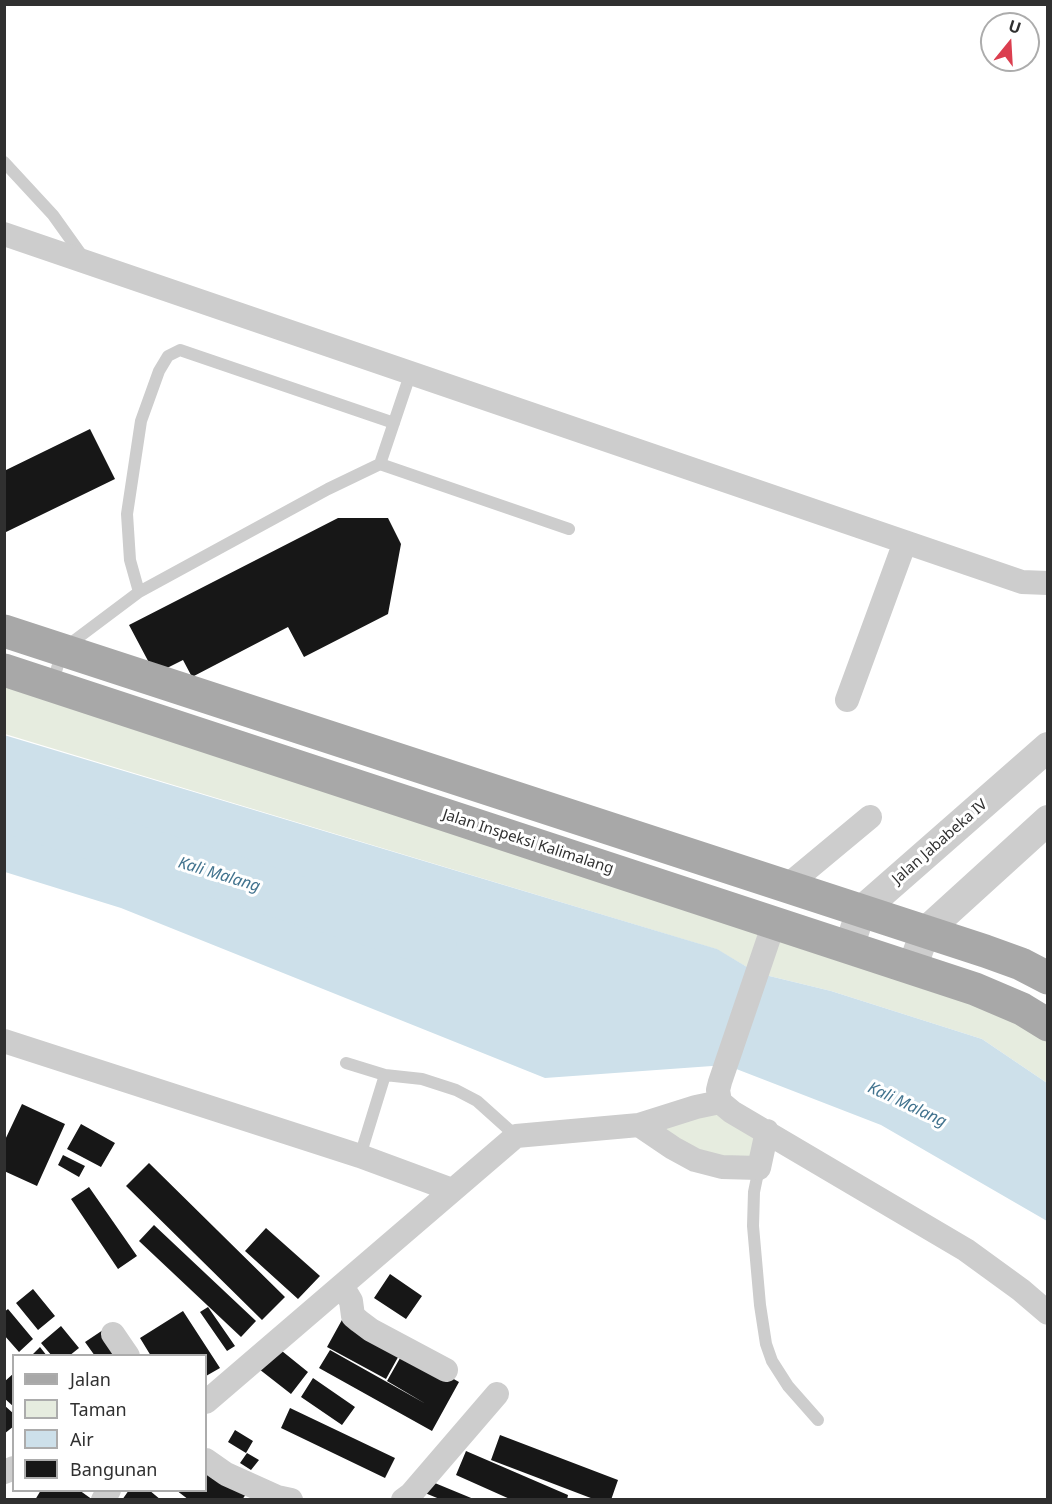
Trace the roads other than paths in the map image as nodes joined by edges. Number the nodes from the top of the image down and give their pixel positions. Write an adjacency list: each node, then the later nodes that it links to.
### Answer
1 (4, 162): 3 (lane)
2 (4, 234): 3 (street)
3 (87, 263): 4 (street)
4 (411, 372): 5 (lane); 8 (street)
5 (394, 423): 6 (lane); 10 (lane)
6 (380, 464): 7 (lane); 10 (lane)
7 (569, 529)
8 (905, 542): 9 (street); 15 (street)
9 (1047, 583)
10 (139, 592): 12 (lane)
11 (4, 631): 12 (main road)
12 (63, 649): 14 (lane); 19 (main road)
13 (4, 670): 14 (main road, Jalan Inspeksi Kalimalang)
14 (52, 685): 21 (main road, Jalan Inspeksi Kalimalang)
15 (847, 700)
16 (1047, 747): 20 (street, Jalan Jababeka IV)
17 (870, 817): 19 (street)
18 (1047, 820): 22 (street)
19 (787, 886): 20 (main road)
20 (861, 911): 22 (main road); 23 (street)
21 (774, 922): 23 (main road, Jalan Inspeksi Kalimalang); 32 (street)
22 (925, 932): 24 (main road); 25 (street)
23 (849, 947): 25 (main road, Jalan Inspeksi Kalimalang)
24 (985, 951): 26 (main road); 27 (main road)
25 (912, 968): 27 (main road, Jalan Inspeksi Kalimalang)
26 (1047, 978)
27 (975, 989): 28 (main road, Jalan Inspeksi Kalimalang)
28 (1047, 1025)
29 (10, 1049): 36 (street)
30 (346, 1064): 31 (lane)
31 (385, 1075): 35 (lane); 36 (lane)
32 (720, 1102): 33 (street); 34 (street)
33 (639, 1125): 35 (street); 37 (street)
34 (767, 1131): 37 (street); 40 (street)
35 (516, 1136): 38 (street)
36 (360, 1156): 38 (street)
37 (759, 1168): 46 (lane)
38 (452, 1190): 39 (street)
39 (342, 1286): 43 (street); 45 (street)
40 (1047, 1314)
41 (113, 1334): 42 (street)
42 (127, 1354)
43 (446, 1370)
44 (497, 1394): 49 (street)
45 (207, 1401)
46 (818, 1420)
47 (207, 1461): 48 (street)
48 (291, 1500)
49 (403, 1500)

